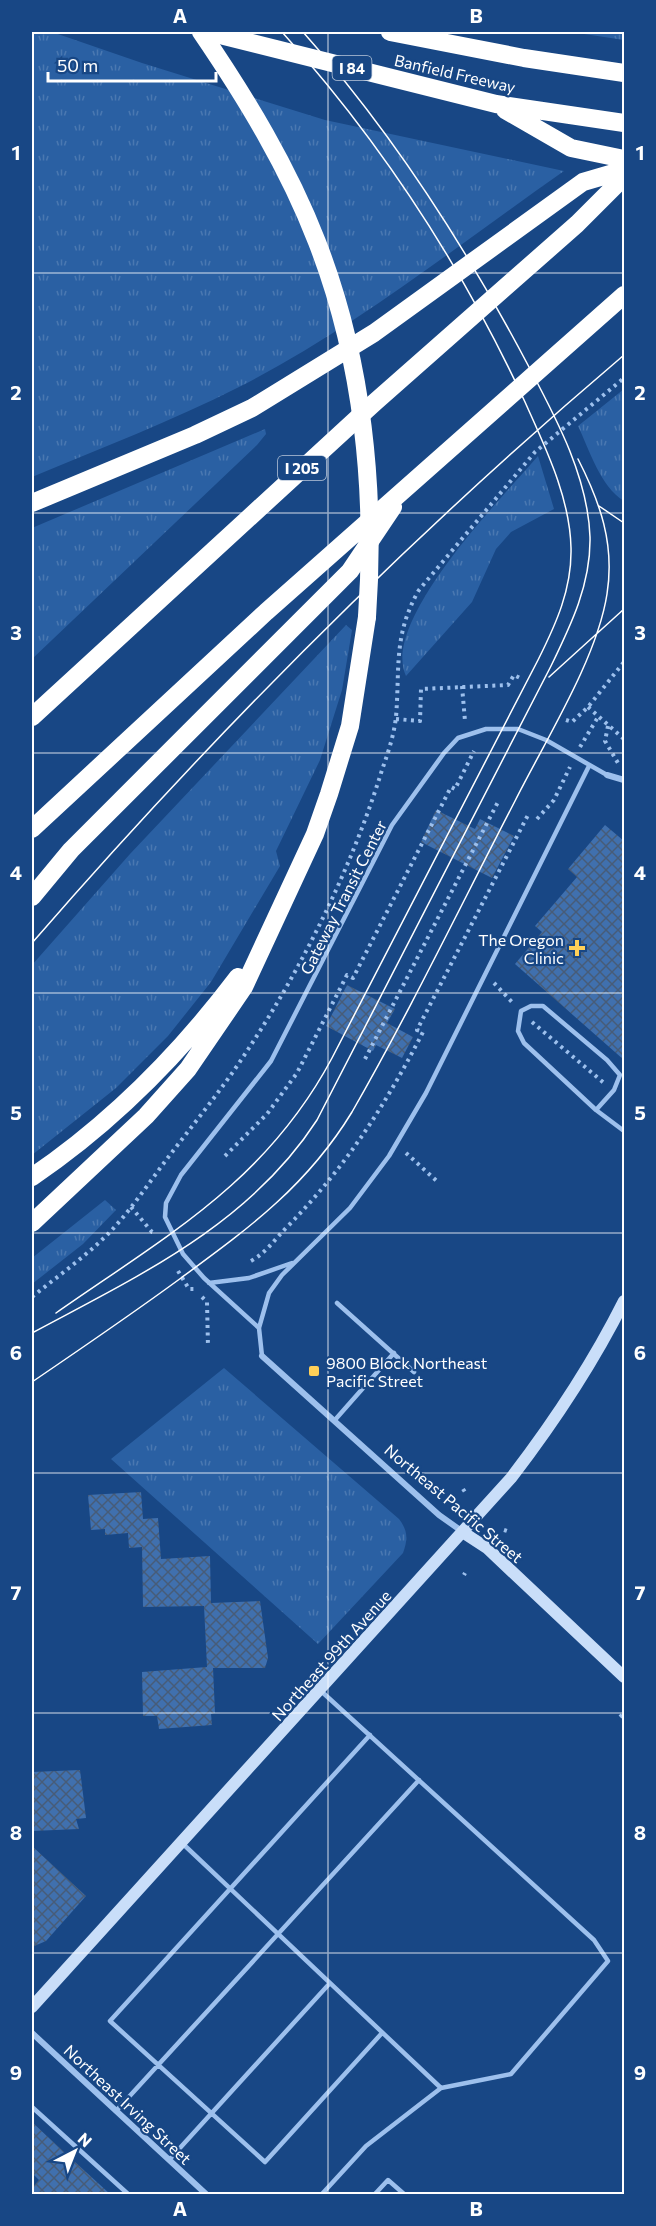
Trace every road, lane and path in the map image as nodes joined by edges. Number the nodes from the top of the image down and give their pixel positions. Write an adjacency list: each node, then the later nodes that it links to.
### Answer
1 (201, 32): 32 (highway, bridge)
2 (208, 32): 5 (highway, Banfield Freeway / I 84)
3 (390, 32): 4 (highway, Banfield Freeway)
4 (624, 73)
5 (495, 104): 6 (highway, Banfield Freeway / I 84); 7 (highway)
6 (624, 123)
7 (624, 159)
8 (624, 170): 12 (highway)
9 (624, 177): 17 (highway, I 205)
10 (624, 295): 11 (highway)
11 (409, 483): 30 (highway); 31 (highway)
12 (32, 503)
13 (624, 662): 16 (path)
14 (520, 678): 15 (path)
15 (462, 686): 18 (path); 20 (path)
16 (588, 707): 19 (path); 21 (path)
17 (32, 717)
18 (396, 719)
19 (566, 720)
20 (465, 721)
21 (608, 726): 22 (path); 25 (path)
22 (624, 739)
23 (474, 751): 40 (path)
24 (589, 766): 26 (lane, Gateway Transit Center); 46 (lane); 48 (lane, Gateway Transit Center)
25 (620, 766)
26 (607, 775): 27 (street)
27 (624, 780)
28 (499, 800): 35 (path)
29 (528, 815): 47 (path)
30 (32, 829)
31 (32, 897)
32 (271, 932): 41 (highway); 44 (highway)
33 (494, 983): 34 (path)
34 (521, 1011): 36 (path); 36 (lane); 37 (lane)
35 (365, 1059)
36 (614, 1090): 37 (lane)
37 (596, 1110): 38 (lane)
38 (624, 1131)
39 (406, 1152): 42 (path)
40 (225, 1156)
41 (32, 1177)
42 (439, 1183)
43 (131, 1207): 45 (path)
44 (32, 1222)
45 (158, 1235)
46 (295, 1262): 48 (lane); 52 (lane)
47 (242, 1264)
48 (209, 1283): 52 (lane, Gateway Transit Center)
49 (185, 1284): 53 (path)
50 (624, 1301): 58 (street, Northeast 99th Avenue)
51 (337, 1303): 54 (lane)
52 (259, 1328): 55 (lane)
53 (208, 1347)
54 (394, 1353): 56 (lane); 57 (lane)
55 (262, 1356): 57 (street, Northeast Pacific Street)
56 (414, 1372)
57 (334, 1421): 58 (street, Northeast Pacific Street)
58 (464, 1533): 59 (street, Northeast Pacific Street); 60 (street, Northeast 99th Avenue)
59 (624, 1675)
60 (321, 1691): 61 (lane); 63 (street, Northeast 99th Avenue)
61 (370, 1735): 62 (lane); 64 (lane)
62 (419, 1780): 65 (lane); 71 (lane)
63 (182, 1843): 64 (lane); 67 (street, Northeast 99th Avenue)
64 (230, 1889): 65 (lane); 70 (lane)
65 (278, 1934): 66 (lane); 70 (lane)
66 (330, 1983): 68 (lane); 74 (lane)
67 (32, 2007)
68 (382, 2032): 71 (lane); 74 (lane)
69 (32, 2033): 73 (street, Northeast Irving Street)
70 (159, 2065): 73 (lane); 74 (lane)
71 (441, 2088): 78 (lane)
72 (32, 2107): 76 (lane)
73 (116, 2112): 75 (street, Northeast Irving Street)
74 (212, 2113): 75 (lane)
75 (169, 2160): 77 (street, Northeast Irving Street)
76 (128, 2194)
77 (206, 2194)
78 (322, 2194)
79 (375, 2194): 80 (lane)
80 (404, 2194)

